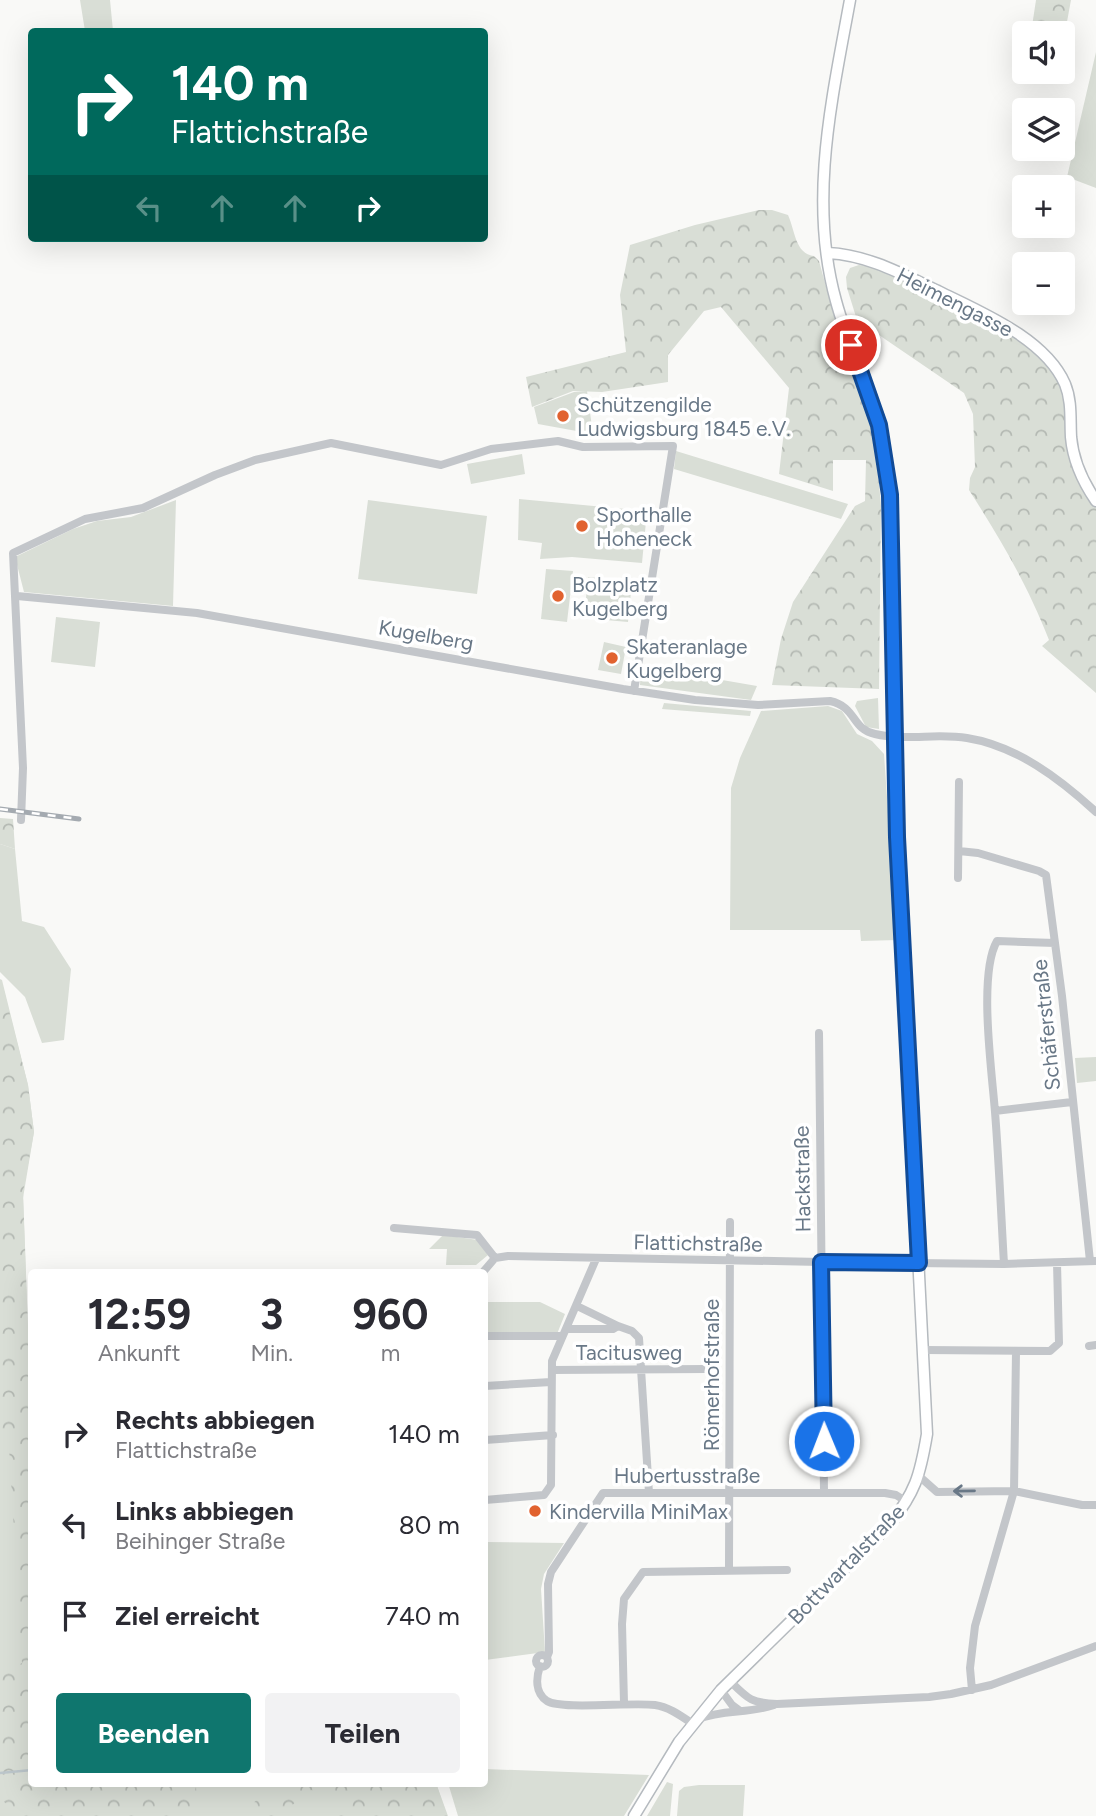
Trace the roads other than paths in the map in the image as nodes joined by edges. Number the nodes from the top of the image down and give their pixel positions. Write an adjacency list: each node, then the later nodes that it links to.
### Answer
1 (850, 0): 2 (main road, Bottwartalstraße)
2 (828, 253): 3 (main road, Heimengasse); 6 (main road, Bottwartalstraße)
3 (1096, 501)
4 (16, 596): 5 (street, Kugelberg); 5 (street); 9 (street)
5 (634, 691): 6 (street, Kugelberg)
6 (894, 736): 8 (street); 23 (main road, Bottwartalstraße)
7 (959, 782): 10 (street)
8 (1096, 813)
9 (20, 820)
10 (959, 851): 11 (street); 12 (street, Schäferstraße)
11 (958, 878)
12 (1055, 943): 14 (street, Schäferstraße); 15 (street)
13 (818, 1033): 22 (street, Hackstraße)
14 (1072, 1102): 15 (street); 21 (street, Schäferstraße)
15 (995, 1111): 25 (street)
16 (730, 1222): 20 (street, Römerhofstraße)
17 (394, 1228): 18 (street)
18 (495, 1258): 19 (street, Flattichstraße); 26 (street)
19 (596, 1259): 20 (street, Flattichstraße); 27 (street)
20 (728, 1261): 22 (street, Flattichstraße); 44 (street, Römerhofstraße)
21 (1093, 1261): 24 (street, Flattichstraße)
22 (821, 1262): 23 (street, Flattichstraße); 42 (street, Hackstraße)
23 (919, 1263): 25 (street, Flattichstraße); 31 (main road, Bottwartalstraße)
24 (1056, 1263): 25 (street, Flattichstraße); 32 (street)
25 (1004, 1264)
26 (486, 1269)
27 (577, 1306): 28 (street); 29 (street)
28 (618, 1326): 29 (street); 33 (street)
29 (564, 1333): 30 (street); 35 (street)
30 (488, 1336)
31 (925, 1350): 32 (street); 40 (main road, Bottwartalstraße)
32 (1016, 1352): 41 (street)
33 (641, 1369): 34 (street, Tacitusweg); 35 (street, Tacitusweg); 43 (street)
34 (706, 1369)
35 (552, 1370): 36 (street)
36 (551, 1382): 37 (street, Tacitusweg); 38 (street)
37 (488, 1387)
38 (553, 1435): 39 (street); 45 (street)
39 (488, 1440)
40 (919, 1476): 41 (street, one-way to 40); 46 (main road, Bottwartalstraße)
41 (1014, 1491): 47 (street); 53 (street)
42 (824, 1492): 44 (street, Hubertusstraße); 46 (street, Hubertusstraße)
43 (649, 1493): 44 (street, Hubertusstraße); 54 (street, Hubertusstraße)
44 (728, 1493): 48 (street, Römerhofstraße)
45 (488, 1500)
46 (907, 1502): 51 (main road, Bottwartalstraße)
47 (1096, 1505)
48 (729, 1569): 49 (street); 54 (street)
49 (787, 1570)
50 (1096, 1646): 53 (street)
51 (730, 1681): 52 (main road, Bottwartalstraße); 55 (street)
52 (721, 1690): 56 (street); 57 (main road, Bottwartalstraße)
53 (972, 1690): 55 (street)
54 (624, 1703): 57 (street)
55 (777, 1704): 56 (street)
56 (741, 1712): 57 (street)
57 (695, 1722): 58 (main road, Bottwartalstraße)
58 (634, 1816)

